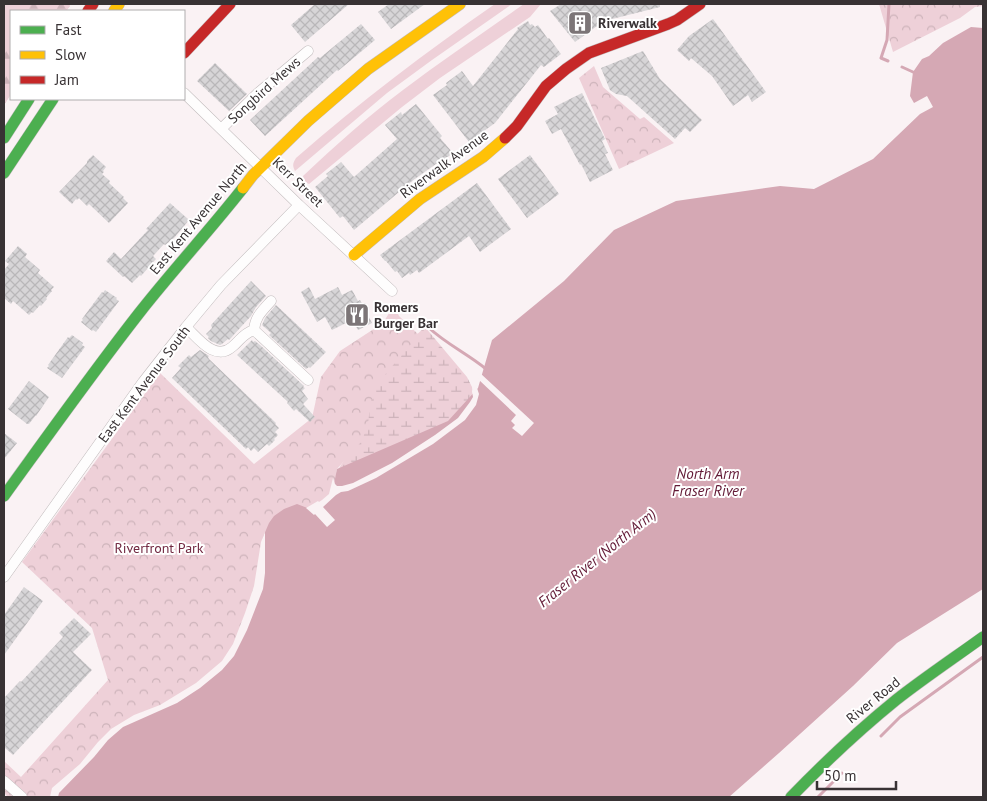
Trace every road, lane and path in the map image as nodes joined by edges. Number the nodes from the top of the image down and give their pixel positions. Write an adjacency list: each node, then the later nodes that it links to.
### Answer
1 (230, 4): 5 (street)
2 (460, 4): 11 (street, East Kent Avenue North)
3 (700, 4): 14 (street, Riverwalk Avenue)
4 (308, 51): 9 (street, Songbird Mews)
5 (185, 52)
6 (185, 94): 9 (street, Kerr Street)
7 (28, 100): 10 (street)
8 (52, 100): 12 (street)
9 (221, 129): 11 (street, Kerr Street)
10 (4, 138)
11 (260, 167): 13 (street, Kerr Street); 20 (street, East Kent Avenue North)
12 (4, 173)
13 (300, 205): 14 (street, Kerr Street); 17 (street, East Kent Avenue South)
14 (354, 255): 15 (street, Kerr Street)
15 (392, 291)
16 (271, 301): 18 (street)
17 (186, 327): 18 (street); 21 (street, East Kent Avenue South)
18 (254, 330): 19 (street)
19 (308, 380)
20 (4, 496)
21 (4, 577)
22 (983, 637): 25 (street, River Road)
23 (4, 781): 24 (street)
24 (22, 797)
25 (791, 797)

